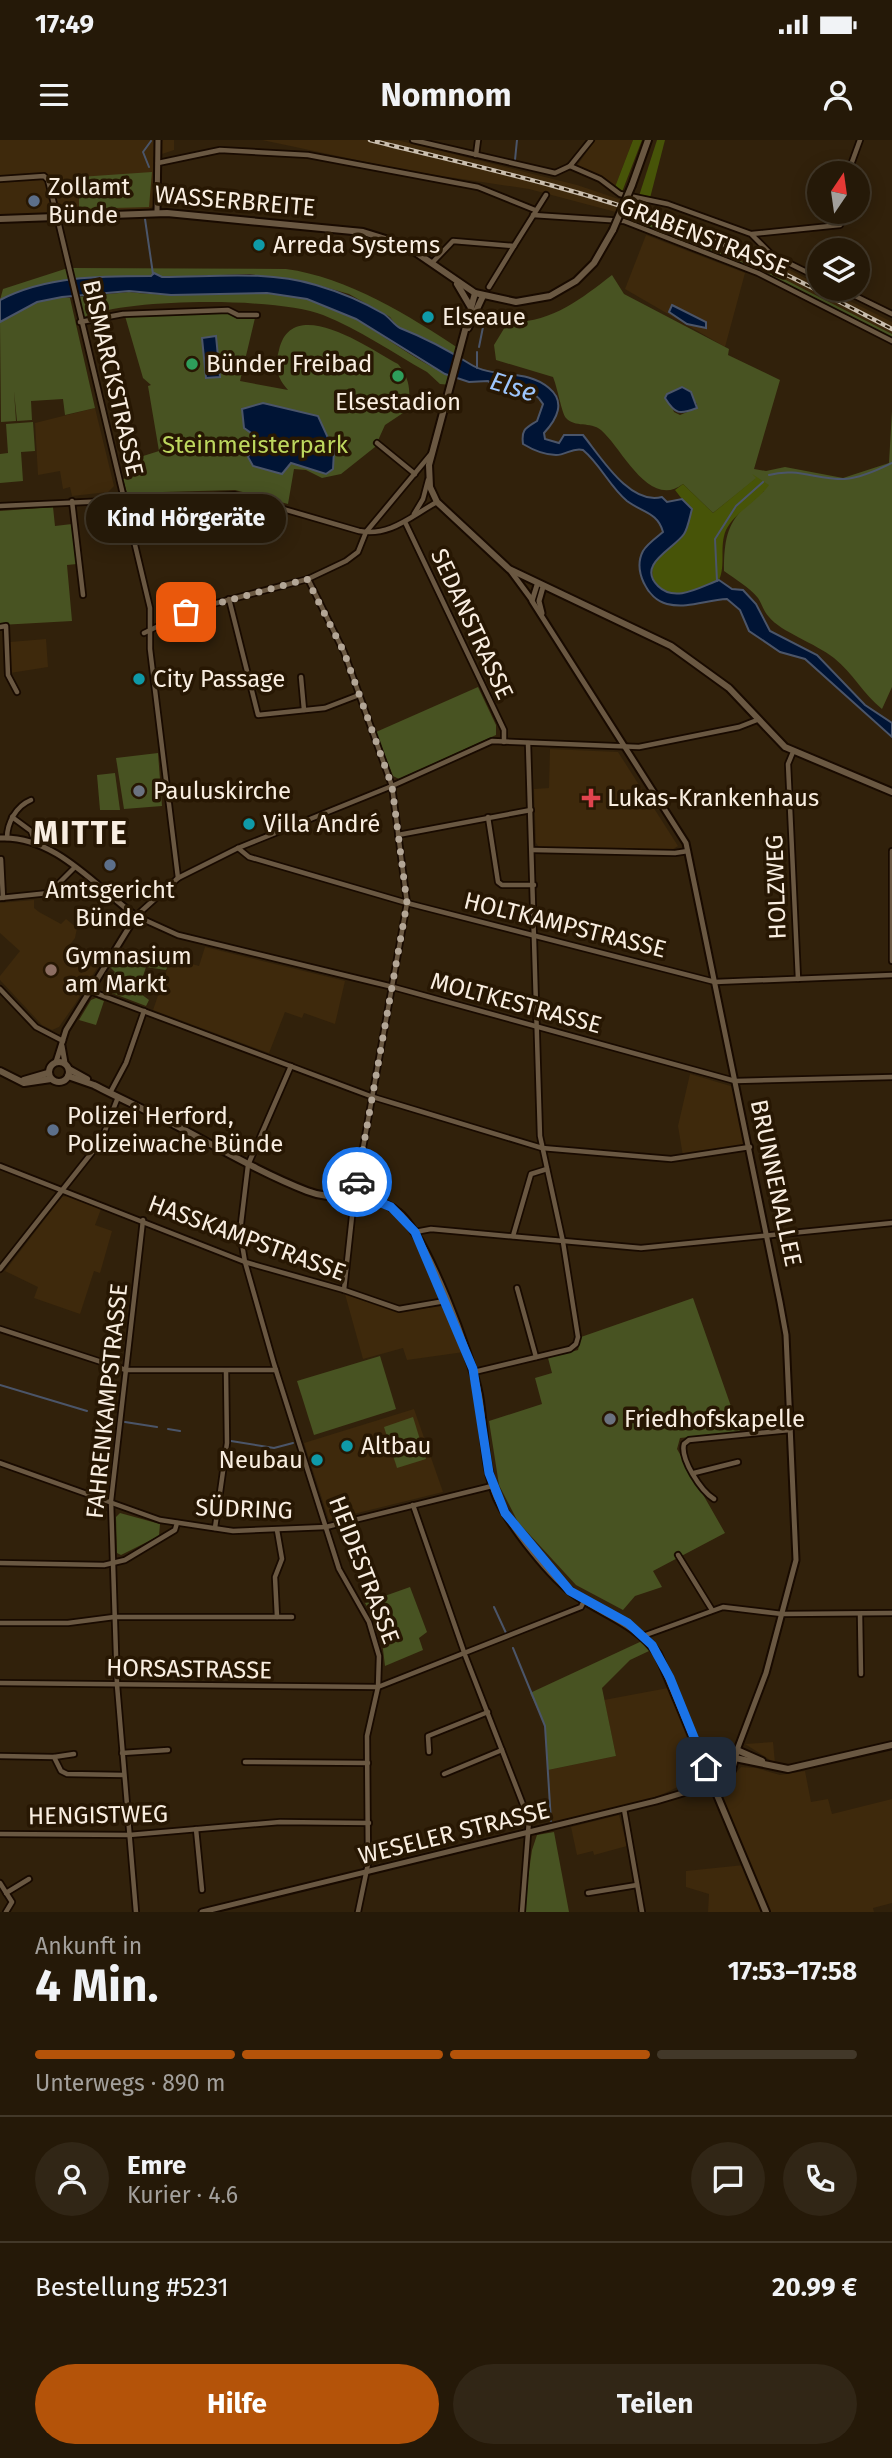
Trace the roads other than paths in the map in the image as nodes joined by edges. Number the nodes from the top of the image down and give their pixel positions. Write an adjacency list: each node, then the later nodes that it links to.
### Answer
1 (158, 140): 9 (street)
2 (413, 140): 7 (street)
3 (478, 140): 7 (street)
4 (591, 140): 10 (street)
5 (648, 140): 27 (main road, WASSERBREITE, bridge)
6 (860, 140): 8 (street)
7 (476, 155): 10 (street)
8 (852, 161)
9 (158, 163): 13 (street); 14 (street, GRABENSTRASSE)
10 (570, 166): 18 (street)
11 (0, 179): 15 (street, BISMARCKSTRASSE)
12 (546, 195): 14 (street)
13 (157, 212): 15 (main road, WASSERBREITE); 22 (main road, WASSERBREITE)
14 (534, 212): 21 (street); 34 (street, GRABENSTRASSE)
15 (55, 216): 16 (main road, WASSERBREITE); 32 (street, BISMARCKSTRASSE)
16 (0, 219)
17 (841, 224): 19 (street)
18 (751, 234): 19 (street); 20 (street)
19 (764, 234): 20 (street)
20 (760, 245): 23 (street)
21 (514, 246): 22 (street); 25 (street)
22 (432, 263): 24 (main road, WASSERBREITE)
23 (807, 272)
24 (453, 279): 26 (main road, WASSERBREITE); 29 (main road, WASSERBREITE)
25 (489, 287)
26 (475, 293): 27 (main road, WASSERBREITE); 29 (main road)
27 (483, 296): 33 (main road)
28 (865, 301): 30 (street)
29 (470, 306): 33 (main road)
30 (892, 314)
31 (257, 315): 32 (street)
32 (80, 321): 39 (street, BISMARCKSTRASSE)
33 (465, 336): 36 (main road)
34 (892, 341)
35 (377, 443): 37 (street)
36 (432, 453): 37 (street); 38 (main road)
37 (415, 474): 45 (street)
38 (429, 476): 41 (main road); 43 (street)
39 (123, 498): 40 (street); 45 (street); 54 (street, BISMARCKSTRASSE)
40 (72, 501): 42 (street); 49 (street)
41 (437, 502): 43 (street); 46 (main road)
42 (0, 506)
43 (411, 518): 44 (street)
44 (405, 522): 45 (street); 60 (street, SEDANSTRASSE)
45 (366, 533): 47 (street)
46 (509, 569): 48 (main road); 51 (street, BRUNNENALLEE)
47 (307, 579): 50 (street); 57 (street)
48 (540, 586): 51 (street); 52 (street); 59 (main road)
49 (83, 595)
50 (229, 599): 54 (street); 58 (street)
51 (532, 601): 52 (street, BRUNNENALLEE)
52 (542, 616): 62 (street, BRUNNENALLEE)
53 (3, 627): 56 (street)
54 (146, 632): 79 (street, BISMARCKSTRASSE)
55 (301, 677): 58 (street)
56 (17, 692)
57 (359, 695): 58 (street); 64 (street)
58 (304, 710)
59 (757, 720): 62 (street); 63 (main road)
60 (504, 742): 61 (street); 64 (street)
61 (528, 743): 62 (street); 67 (street)
62 (627, 748): 75 (street, BRUNNENALLEE)
63 (793, 752): 65 (main road); 88 (street, HOLZWEG)
64 (392, 786): 70 (street); 73 (street)
65 (892, 792)
66 (30, 800): 68 (street)
67 (531, 810): 69 (street); 74 (street)
68 (12, 817): 71 (street); 72 (street)
69 (488, 817): 70 (street); 80 (street)
70 (398, 835): 82 (street)
71 (3, 838): 72 (street)
72 (35, 842): 78 (street)
73 (238, 848): 79 (street); 82 (street, HOLTKAMPSTRASSE)
74 (533, 850): 75 (street); 80 (street)
75 (688, 851): 89 (street, BRUNNENALLEE)
76 (892, 851): 85 (street)
77 (1, 859): 81 (street)
78 (74, 868): 81 (street); 83 (street)
79 (178, 878): 83 (street)
80 (534, 885): 84 (street)
81 (2, 898)
82 (407, 903): 84 (street, HOLTKAMPSTRASSE); 90 (street)
83 (136, 916): 90 (street, MOLTKESTRASSE); 92 (street)
84 (536, 936): 89 (street, HOLTKAMPSTRASSE); 94 (street)
85 (892, 939): 86 (street)
86 (892, 961)
87 (892, 975): 88 (street, HOLTKAMPSTRASSE)
88 (798, 979): 89 (street, HOLTKAMPSTRASSE)
89 (715, 982): 102 (street, BRUNNENALLEE)
90 (393, 987): 94 (street, MOLTKESTRASSE); 105 (street)
91 (0, 989): 95 (street)
92 (90, 991): 93 (street); 95 (street)
93 (144, 1011): 97 (street); 103 (street)
94 (538, 1027): 102 (street, MOLTKESTRASSE); 107 (street)
95 (62, 1042): 96 (street); 98 (street)
96 (56, 1062): 98 (main road); 100 (main road)
97 (292, 1066): 105 (street); 108 (street, HEIDESTRASSE)
98 (67, 1069): 100 (main road); 103 (main road)
99 (0, 1071): 100 (main road)
100 (50, 1076)
101 (892, 1077): 102 (street, MOLTKESTRASSE)
102 (735, 1081): 106 (street, BRUNNENALLEE)
103 (110, 1093): 104 (main road)
104 (118, 1097): 108 (main road); 111 (street)
105 (373, 1097): 107 (street); 112 (street)
106 (751, 1147): 107 (street); 116 (street, BRUNNENALLEE)
107 (542, 1148): 110 (street)
108 (248, 1165): 112 (main road); 120 (street, HEIDESTRASSE)
109 (0, 1166): 111 (street, HASSKAMPSTRASSE)
110 (547, 1169): 117 (street); 118 (street)
111 (62, 1190): 113 (street, HASSKAMPSTRASSE); 119 (street)
112 (354, 1198): 115 (main road); 123 (street)
113 (143, 1220): 120 (street, HASSKAMPSTRASSE); 127 (street, FAHRENKAMPSTRASSE)
114 (892, 1223): 116 (street)
115 (415, 1232): 117 (street); 124 (main road)
116 (768, 1235): 118 (street); 131 (street, BRUNNENALLEE)
117 (513, 1236): 118 (street)
118 (563, 1242): 126 (street)
119 (2, 1260): 121 (street)
120 (245, 1262): 123 (street, HASSKAMPSTRASSE); 128 (street, HEIDESTRASSE)
121 (0, 1269)
122 (517, 1288): 126 (street)
123 (344, 1290): 124 (street, HASSKAMPSTRASSE)
124 (445, 1301): 130 (main road)
125 (0, 1329): 127 (street)
126 (536, 1357): 130 (street)
127 (126, 1370): 129 (street); 137 (street, FAHRENKAMPSTRASSE)
128 (276, 1370): 129 (street); 140 (street, HEIDESTRASSE)
129 (226, 1371): 141 (street)
130 (474, 1372): 135 (main road)
131 (791, 1430): 134 (street); 148 (street, BRUNNENALLEE)
132 (738, 1462): 134 (street)
133 (0, 1463): 137 (street, SÜDRING)
134 (694, 1473): 136 (street)
135 (492, 1486): 138 (street, SÜDRING); 146 (main road)
136 (714, 1499)
137 (111, 1501): 139 (street, SÜDRING); 144 (street, FAHRENKAMPSTRASSE)
138 (413, 1505): 140 (street, SÜDRING); 156 (street)
139 (177, 1523): 141 (street, SÜDRING); 144 (street)
140 (326, 1527): 142 (street, SÜDRING); 160 (street, HEIDESTRASSE)
141 (215, 1528): 142 (street, SÜDRING)
142 (277, 1530): 152 (street)
143 (678, 1555): 147 (street)
144 (113, 1562): 145 (street); 151 (street, FAHRENKAMPSTRASSE)
145 (0, 1563)
146 (584, 1601): 155 (main road); 156 (street)
147 (712, 1610): 148 (street); 155 (street)
148 (782, 1614): 149 (street); 165 (street, BRUNNENALLEE)
149 (860, 1614): 150 (street); 157 (street)
150 (892, 1614)
151 (114, 1617): 152 (street); 154 (street); 159 (street, FAHRENKAMPSTRASSE)
152 (277, 1617): 153 (street)
153 (292, 1617)
154 (0, 1623)
155 (643, 1636): 177 (main road)
156 (466, 1655): 160 (street); 161 (street)
157 (861, 1674)
158 (0, 1684): 159 (street, HORSASTRASSE)
159 (117, 1685): 160 (street, HORSASTRASSE); 167 (street, FAHRENKAMPSTRASSE)
160 (378, 1688): 173 (street, HEIDESTRASSE)
161 (488, 1712): 164 (street); 166 (street)
162 (892, 1745): 174 (main road)
163 (167, 1750): 167 (street)
164 (502, 1750): 175 (street); 181 (street)
165 (737, 1750): 171 (main road, BRUNNENALLEE); 174 (main road)
166 (429, 1752)
167 (122, 1753): 176 (street, FAHRENKAMPSTRASSE)
168 (74, 1755): 170 (street)
169 (0, 1756): 170 (street)
170 (54, 1758): 176 (street)
171 (735, 1758): 174 (main road); 177 (main road, BRUNNENALLEE)
172 (245, 1762): 173 (street)
173 (368, 1763): 179 (street, HEIDESTRASSE)
174 (772, 1768)
175 (444, 1774)
176 (124, 1775): 183 (street, FAHRENKAMPSTRASSE)
177 (713, 1784): 178 (street, WESELER STRASSE); 197 (main road)
178 (624, 1809): 181 (street, WESELER STRASSE); 187 (street)
179 (369, 1824): 180 (street, HENGISTWEG); 184 (street, HEIDESTRASSE)
180 (196, 1829): 183 (street, HENGISTWEG); 188 (street, HENGISTWEG)
181 (530, 1833): 184 (street, WESELER STRASSE); 195 (street)
182 (0, 1834): 183 (street, HENGISTWEG)
183 (129, 1835): 192 (street, FAHRENKAMPSTRASSE)
184 (367, 1872): 193 (street, WESELER STRASSE); 194 (street, HEIDESTRASSE)
185 (29, 1879): 189 (street)
186 (0, 1883): 189 (street)
187 (637, 1885): 190 (street); 196 (street)
188 (202, 1890)
189 (6, 1893): 191 (street)
190 (588, 1894)
191 (6, 1912)
192 (136, 1912)
193 (202, 1912)
194 (358, 1912)
195 (522, 1912)
196 (642, 1912)
197 (766, 1912)

